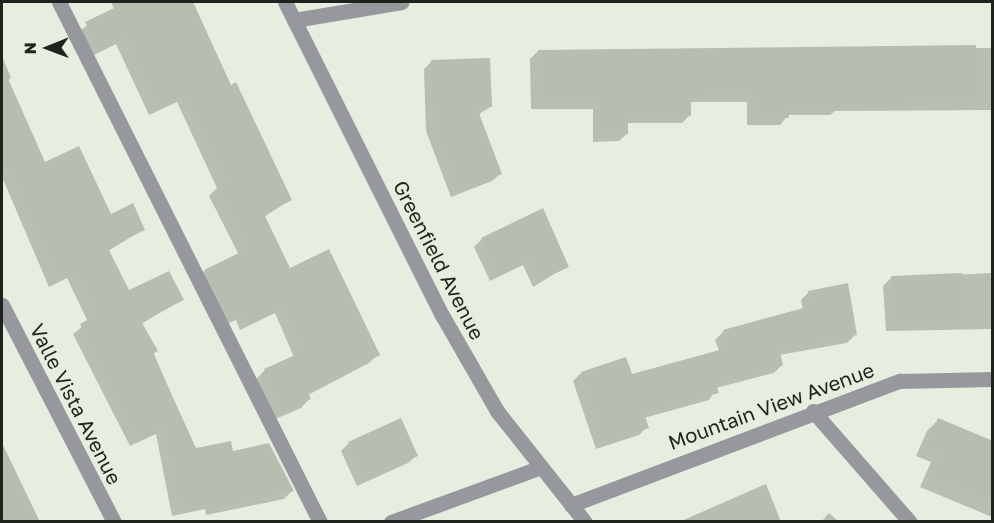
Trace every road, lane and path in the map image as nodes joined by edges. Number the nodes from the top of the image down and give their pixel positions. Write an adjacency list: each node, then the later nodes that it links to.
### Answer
1 (59, 2): 11 (street)
2 (285, 2): 4 (street, Greenfield Avenue)
3 (402, 2): 4 (street)
4 (294, 20): 8 (street, Greenfield Avenue)
5 (2, 305): 10 (street, Valle Vista Avenue)
6 (993, 379): 7 (street, Mountain View Avenue)
7 (813, 411): 9 (street, Mountain View Avenue); 14 (street)
8 (541, 467): 9 (street, Greenfield Avenue); 12 (street)
9 (571, 505): 13 (street, Greenfield Avenue)
10 (114, 522)
11 (320, 522)
12 (391, 522)
13 (585, 522)
14 (909, 522)

